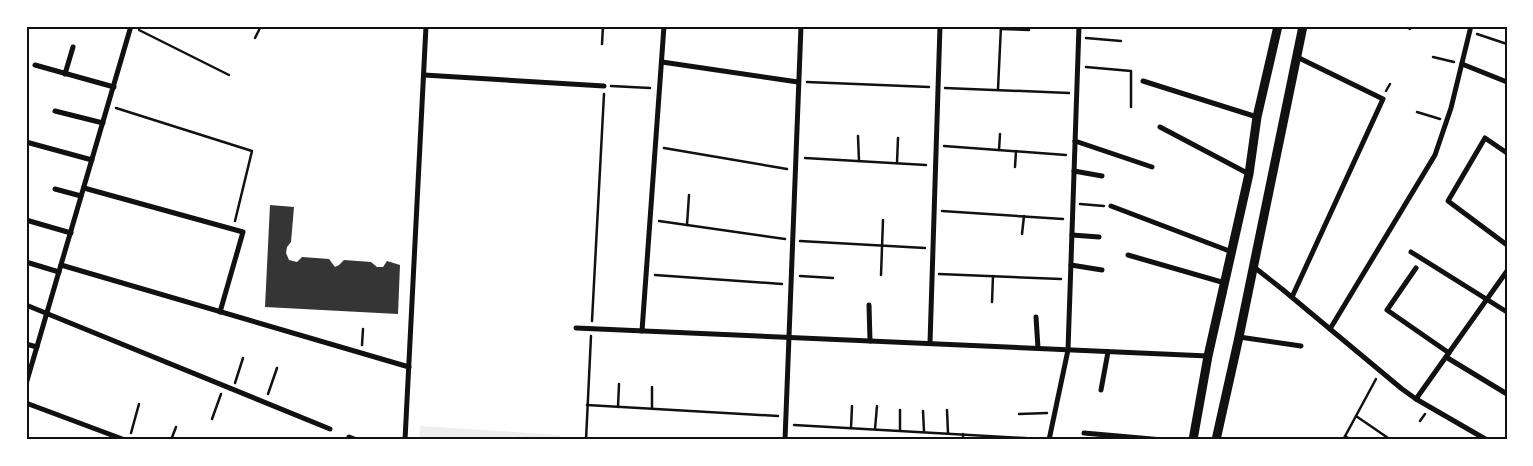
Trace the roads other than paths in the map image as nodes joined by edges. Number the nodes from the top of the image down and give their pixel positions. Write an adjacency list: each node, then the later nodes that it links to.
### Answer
1 (131, 26): 21 (street)
2 (426, 26): 16 (street)
3 (664, 26): 12 (street)
4 (801, 26): 18 (street)
5 (940, 26): 69 (street)
6 (1079, 26): 26 (street)
7 (1278, 26): 23 (main road)
8 (1303, 26): 11 (main road)
9 (1471, 29): 13 (street)
10 (73, 47): 15 (street)
11 (1297, 57): 49 (main road); 55 (street)
12 (662, 62): 18 (street); 65 (street)
13 (1462, 64): 19 (street); 64 (street)
14 (35, 65): 15 (street)
15 (65, 74): 21 (street)
16 (424, 75): 20 (street); 78 (street)
17 (1143, 81): 23 (street)
18 (798, 82): 66 (street)
19 (1507, 82)
20 (604, 86)
21 (114, 87): 24 (street)
22 (55, 111): 24 (street)
23 (1257, 117): 32 (main road)
24 (103, 123): 29 (street)
25 (1160, 127): 32 (street)
26 (1075, 141): 30 (street); 31 (street)
27 (26, 142): 29 (street)
28 (1507, 153): 42 (street)
29 (92, 160): 34 (street)
30 (1152, 167)
31 (1074, 171): 33 (street); 40 (street)
32 (1249, 174): 43 (main road)
33 (1102, 176)
34 (84, 188): 36 (street); 59 (street)
35 (55, 189): 36 (street)
36 (81, 196): 39 (street)
37 (1111, 206): 43 (street)
38 (26, 220): 39 (street)
39 (71, 233): 48 (street)
40 (1072, 235): 41 (street); 47 (street)
41 (1099, 237)
42 (1507, 245)
43 (1232, 252): 54 (main road)
44 (1411, 252): 56 (street)
45 (1128, 255): 54 (street)
46 (26, 262): 53 (street)
47 (1071, 265): 51 (street); 74 (street)
48 (61, 266): 53 (street); 59 (street)
49 (1254, 267): 55 (street); 67 (main road)
50 (1416, 268): 76 (street)
51 (1102, 270)
52 (1507, 271): 56 (street)
53 (59, 272): 61 (street)
54 (1225, 283): 77 (main road)
55 (1292, 297): 64 (street)
56 (1487, 300): 60 (street); 76 (street)
57 (26, 305): 61 (street)
58 (869, 305): 68 (street)
59 (220, 312): 78 (street)
60 (1507, 312)
61 (47, 313): 72 (street); 84 (street)
62 (1036, 318): 73 (street)
63 (576, 328): 65 (street)
64 (1330, 329): 82 (street)
65 (642, 331): 66 (street)
66 (789, 337): 68 (street); 91 (street)
67 (1239, 337): 71 (street); 94 (main road)
68 (870, 341): 69 (street)
69 (930, 343): 73 (street)
70 (26, 344): 72 (street)
71 (1301, 346)
72 (37, 347): 79 (street)
73 (1038, 348): 74 (street)
74 (1068, 350): 75 (street); 87 (street)
75 (1108, 352): 77 (street); 80 (street)
76 (1447, 355): 81 (street); 82 (street)
77 (1208, 356): 93 (main road)
78 (409, 367): 90 (street)
79 (26, 384)
80 (1101, 390)
81 (1507, 394)
82 (1416, 399): 95 (street)
83 (26, 403): 88 (street)
84 (330, 429)
85 (1084, 433): 92 (street)
86 (349, 437): 89 (street)
87 (1049, 439)
88 (125, 440)
89 (357, 440)
90 (405, 440)
91 (785, 440)
92 (1163, 440)
93 (1193, 440)
94 (1216, 440)
95 (1487, 440)

